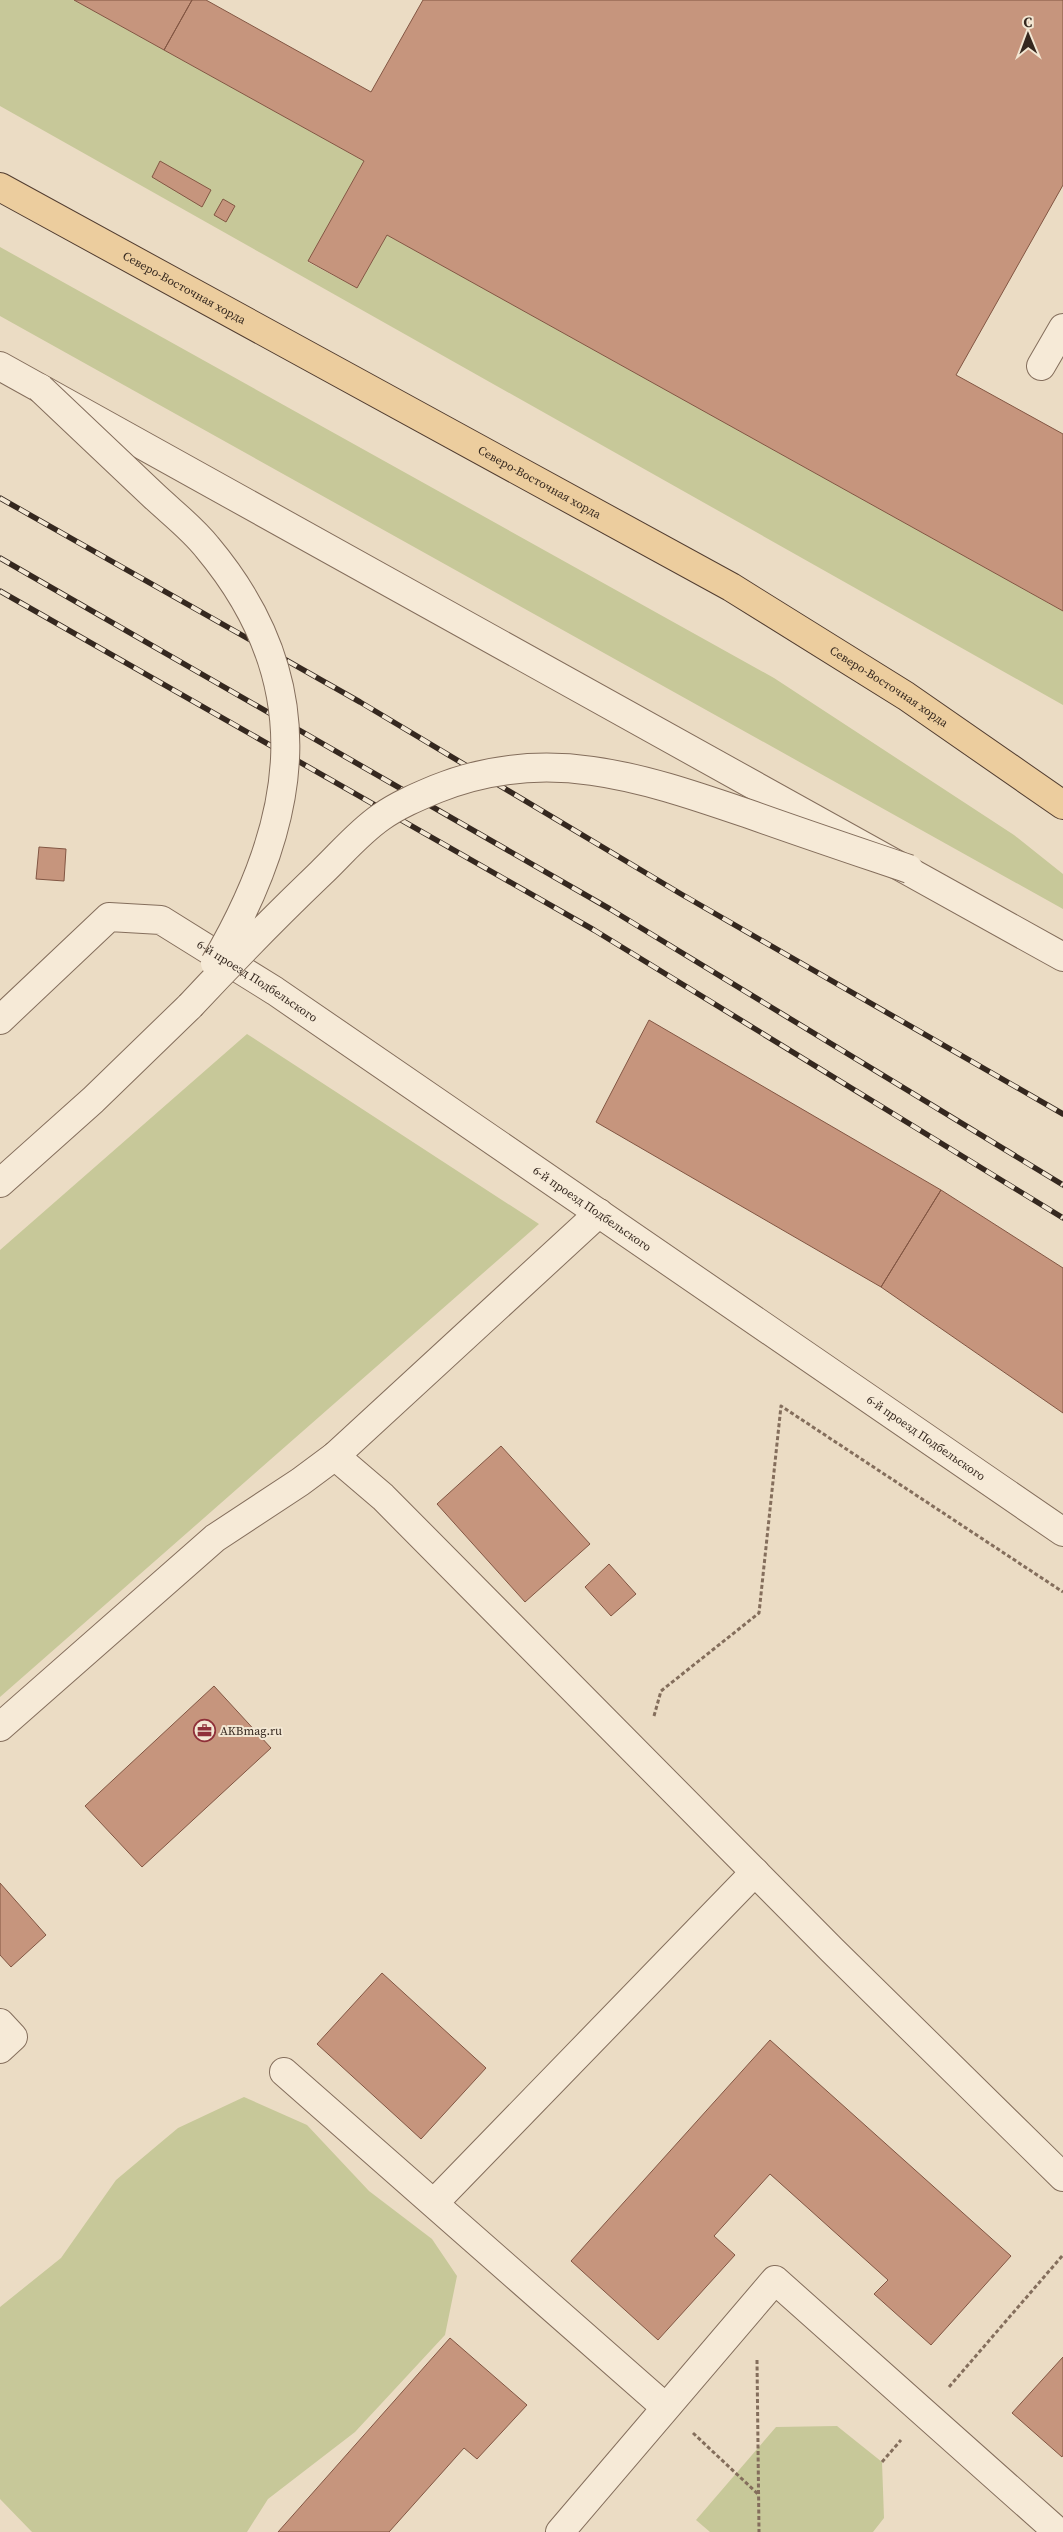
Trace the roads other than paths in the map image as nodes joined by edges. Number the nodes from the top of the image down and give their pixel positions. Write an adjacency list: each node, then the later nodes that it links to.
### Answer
1 (0, 186): 6 (main road, Северо-Восточная хорда)
2 (1063, 328): 4 (street)
3 (0, 366): 5 (street)
4 (1042, 366)
5 (40, 388): 7 (street, bridge); 9 (street, bridge)
6 (1063, 805)
7 (909, 869): 8 (street); 9 (street, bridge)
8 (1063, 957)
9 (190, 1006): 11 (street)
10 (0, 1020): 12 (street, 6-й проезд Подбельского)
11 (0, 1183)
12 (599, 1213): 13 (street); 14 (street, 6-й проезд Подбельского)
13 (336, 1456): 15 (street); 16 (street)
14 (1063, 1532)
15 (0, 1727)
16 (755, 1872): 20 (street); 21 (street)
17 (0, 2023): 18 (street)
18 (0, 2049)
19 (284, 2072): 21 (street)
20 (1063, 2178)
21 (434, 2203): 22 (street)
22 (665, 2407): 23 (street); 24 (street)
23 (560, 2532)
24 (1058, 2532)

